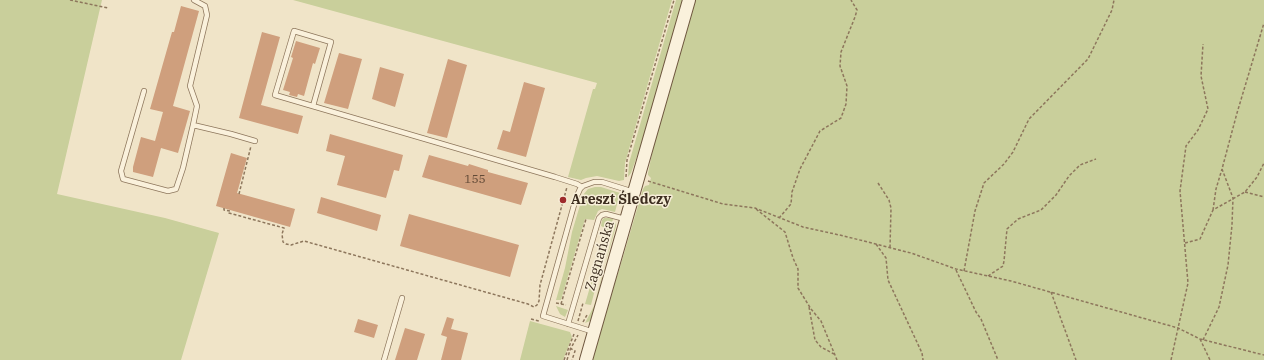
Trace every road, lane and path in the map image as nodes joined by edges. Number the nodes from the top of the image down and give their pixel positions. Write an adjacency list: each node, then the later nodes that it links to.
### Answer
1 (70, 0): 7 (path)
2 (194, 0): 12 (lane)
3 (674, 0): 17 (path)
4 (689, 0): 17 (street, Zagnańska)
5 (851, 0): 29 (path)
6 (1114, 0): 36 (path)
7 (108, 8)
8 (1264, 23): 16 (path)
9 (1203, 44): 32 (path)
10 (144, 91): 12 (lane)
11 (312, 106): 11 (lane); 18 (lane)
12 (193, 125): 13 (lane)
13 (254, 143): 23 (path)
14 (1096, 159): 37 (path)
15 (1264, 163): 22 (path)
16 (1222, 169): 25 (path); 28 (path)
17 (632, 178): 21 (street, Zagnańska); 27 (path)
18 (569, 181): 20 (lane); 26 (path)
19 (878, 183): 34 (path)
20 (582, 187): 21 (lane); 48 (lane)
21 (634, 192): 31 (street, Zagnańska)
22 (1245, 192): 24 (path); 25 (path)
23 (239, 194)
24 (1264, 197)
25 (1233, 198): 28 (path); 54 (path)
26 (224, 208)
27 (754, 208): 29 (path); 43 (path)
28 (1213, 210): 32 (path)
29 (779, 218): 33 (path)
30 (586, 219): 42 (path)
31 (626, 219): 48 (lane); 51 (street, Zagnańska)
32 (1185, 243): 49 (path)
33 (876, 244): 34 (path); 63 (path)
34 (890, 248): 35 (path)
35 (956, 269): 36 (path); 64 (path)
36 (964, 271): 37 (path)
37 (988, 276): 38 (path)
38 (1051, 292): 49 (path); 65 (path)
39 (402, 298): 58 (lane)
40 (556, 303): 42 (path)
41 (583, 303): 46 (path)
42 (561, 304): 44 (path)
43 (808, 305): 56 (path); 56 (path)
44 (569, 306)
45 (531, 319): 47 (path)
46 (578, 322)
47 (544, 323)
48 (568, 324): 51 (lane)
49 (1178, 328): 53 (path); 66 (path)
50 (572, 332): 55 (path)
51 (594, 332): 61 (street, Zagnańska)
52 (577, 335): 55 (path)
53 (1200, 339): 54 (path); 67 (path)
54 (1203, 340): 57 (path)
55 (570, 348): 59 (path); 60 (path)
56 (834, 354): 62 (path)
57 (1264, 355)
58 (384, 360)
59 (566, 360)
60 (572, 360)
61 (586, 360)
62 (837, 360)
63 (923, 360)
64 (998, 360)
65 (1076, 360)
66 (1171, 360)
67 (1210, 360)

